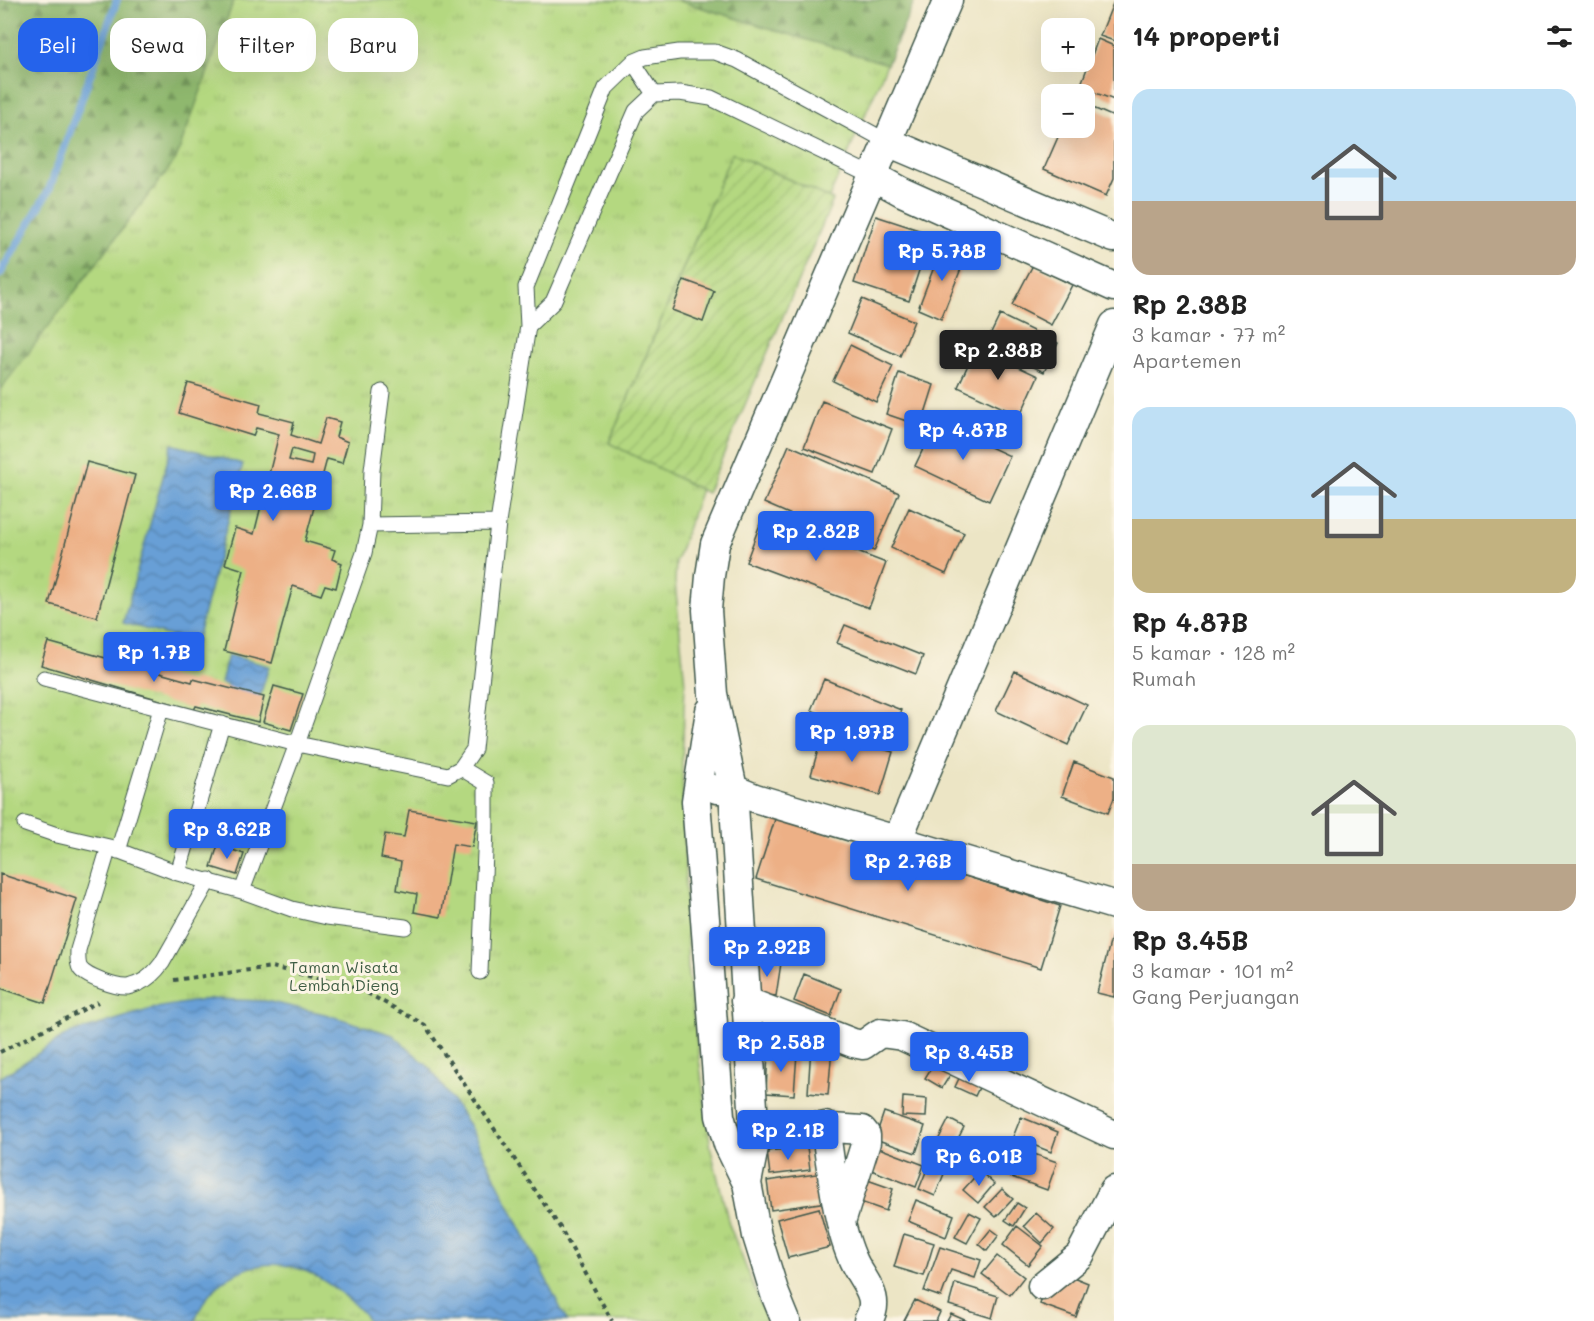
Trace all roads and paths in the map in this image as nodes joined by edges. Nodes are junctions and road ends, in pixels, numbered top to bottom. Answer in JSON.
{"nodes":[{"id":1,"x":948,"y":0,"type":"edge"},
{"id":2,"x":633,"y":62,"type":"junction"},
{"id":3,"x":654,"y":94,"type":"junction"},
{"id":4,"x":888,"y":142,"type":"junction"},
{"id":5,"x":873,"y":176,"type":"junction"},
{"id":6,"x":1114,"y":238,"type":"edge"},
{"id":7,"x":1114,"y":287,"type":"edge"},
{"id":8,"x":1114,"y":325,"type":"edge"},
{"id":9,"x":528,"y":326,"type":"junction"},
{"id":10,"x":382,"y":392,"type":"dead end"},
{"id":11,"x":498,"y":523,"type":"junction"},
{"id":12,"x":370,"y":525,"type":"junction"},
{"id":13,"x":44,"y":678,"type":"dead end"},
{"id":14,"x":713,"y":694,"type":"junction"},
{"id":15,"x":161,"y":709,"type":"junction"},
{"id":16,"x":222,"y":724,"type":"junction"},
{"id":17,"x":297,"y":744,"type":"junction"},
{"id":18,"x":461,"y":768,"type":"junction"},
{"id":19,"x":697,"y":788,"type":"junction"},
{"id":20,"x":733,"y":789,"type":"junction"},
{"id":21,"x":25,"y":824,"type":"dead end"},
{"id":22,"x":897,"y":842,"type":"junction"},
{"id":23,"x":113,"y":849,"type":"junction"},
{"id":24,"x":178,"y":873,"type":"junction"},
{"id":25,"x":209,"y":880,"type":"junction"},
{"id":26,"x":242,"y":891,"type":"junction"},
{"id":27,"x":1113,"y":901,"type":"edge"},
{"id":28,"x":405,"y":927,"type":"dead end"},
{"id":29,"x":480,"y":972,"type":"dead end"},
{"id":30,"x":172,"y":981,"type":"dead end"},
{"id":31,"x":127,"y":987,"type":"junction"},
{"id":32,"x":745,"y":1001,"type":"junction"},
{"id":33,"x":0,"y":1052,"type":"edge"},
{"id":34,"x":826,"y":1133,"type":"junction"},
{"id":35,"x":1114,"y":1135,"type":"edge"},
{"id":36,"x":746,"y":1136,"type":"junction"},
{"id":37,"x":1114,"y":1190,"type":"edge"},
{"id":38,"x":841,"y":1222,"type":"junction"},
{"id":39,"x":1042,"y":1286,"type":"dead end"},
{"id":40,"x":612,"y":1321,"type":"edge"},
{"id":41,"x":786,"y":1321,"type":"edge"},
{"id":42,"x":868,"y":1321,"type":"edge"}],
"edges":[{"from":1,"to":4,"type":"street"},
{"from":2,"to":3,"type":"lane"},
{"from":2,"to":4,"type":"lane"},
{"from":2,"to":9,"type":"lane"},
{"from":3,"to":5,"type":"lane"},
{"from":3,"to":9,"type":"lane"},
{"from":4,"to":5,"type":"street"},
{"from":4,"to":6,"type":"street"},
{"from":5,"to":7,"type":"street"},
{"from":5,"to":14,"type":"street"},
{"from":8,"to":22,"type":"street"},
{"from":9,"to":11,"type":"lane"},
{"from":10,"to":12,"type":"lane"},
{"from":11,"to":12,"type":"lane"},
{"from":11,"to":18,"type":"lane"},
{"from":12,"to":17,"type":"lane"},
{"from":13,"to":15,"type":"lane"},
{"from":14,"to":19,"type":"street"},
{"from":14,"to":20,"type":"street"},
{"from":15,"to":16,"type":"lane"},
{"from":15,"to":23,"type":"lane"},
{"from":16,"to":17,"type":"lane"},
{"from":16,"to":24,"type":"lane"},
{"from":17,"to":18,"type":"lane"},
{"from":17,"to":26,"type":"lane"},
{"from":18,"to":29,"type":"lane"},
{"from":19,"to":20,"type":"street"},
{"from":19,"to":36,"type":"street"},
{"from":20,"to":22,"type":"street"},
{"from":20,"to":32,"type":"street"},
{"from":21,"to":23,"type":"lane"},
{"from":22,"to":27,"type":"street"},
{"from":23,"to":24,"type":"lane"},
{"from":23,"to":31,"type":"lane"},
{"from":24,"to":25,"type":"lane"},
{"from":25,"to":26,"type":"lane"},
{"from":25,"to":31,"type":"lane"},
{"from":26,"to":28,"type":"lane"},
{"from":30,"to":40,"type":"path"},
{"from":31,"to":33,"type":"path"},
{"from":32,"to":35,"type":"street"},
{"from":32,"to":36,"type":"street"},
{"from":34,"to":36,"type":"street"},
{"from":34,"to":38,"type":"street"},
{"from":34,"to":38,"type":"street"},
{"from":36,"to":41,"type":"street"},
{"from":37,"to":39,"type":"street"},
{"from":38,"to":42,"type":"street"}]}
